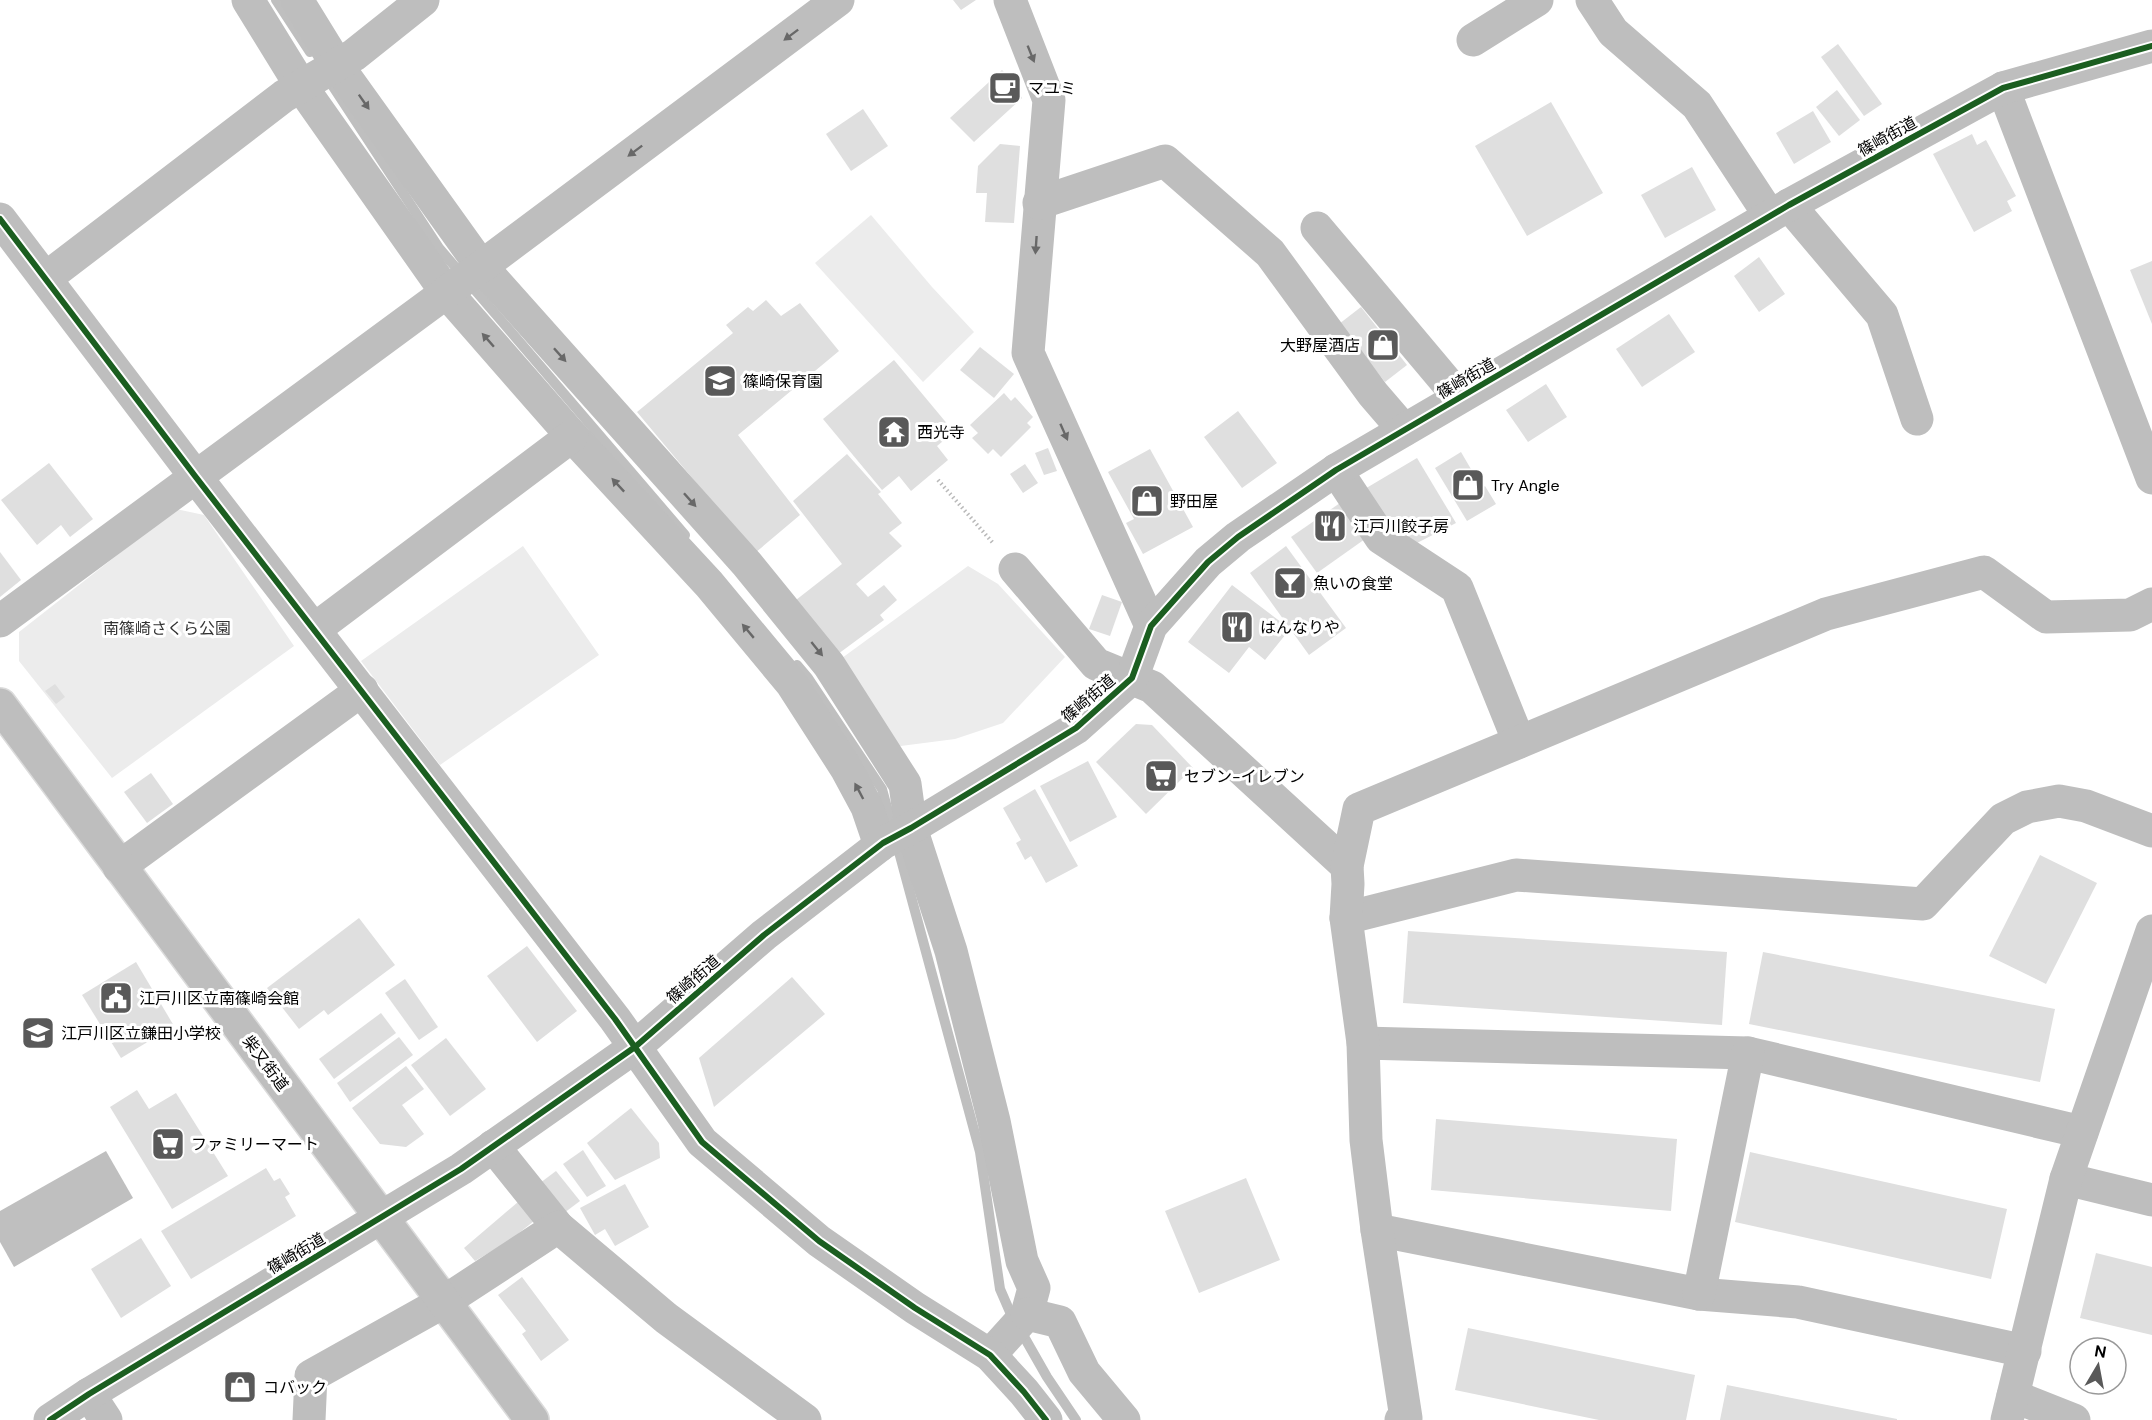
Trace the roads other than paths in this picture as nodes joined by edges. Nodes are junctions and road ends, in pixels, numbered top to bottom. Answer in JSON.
{"nodes":[{"id":1,"x":248,"y":0,"type":"edge"},
{"id":2,"x":297,"y":0,"type":"edge"},
{"id":3,"x":423,"y":0,"type":"edge"},
{"id":4,"x":838,"y":0,"type":"edge"},
{"id":5,"x":1010,"y":0,"type":"edge"},
{"id":6,"x":1537,"y":0,"type":"edge"},
{"id":7,"x":1592,"y":0,"type":"edge"},
{"id":8,"x":1473,"y":40,"type":"dead end"},
{"id":9,"x":2152,"y":46,"type":"edge"},
{"id":10,"x":320,"y":75,"type":"junction"},
{"id":11,"x":2003,"y":88,"type":"junction"},
{"id":12,"x":1039,"y":203,"type":"junction"},
{"id":13,"x":1779,"y":210,"type":"junction"},
{"id":14,"x":0,"y":219,"type":"edge"},
{"id":15,"x":1317,"y":228,"type":"dead end"},
{"id":16,"x":45,"y":278,"type":"junction"},
{"id":17,"x":463,"y":279,"type":"junction"},
{"id":18,"x":1459,"y":397,"type":"junction"},
{"id":19,"x":1917,"y":419,"type":"dead end"},
{"id":20,"x":1404,"y":430,"type":"junction"},
{"id":21,"x":572,"y":436,"type":"junction"},
{"id":22,"x":1336,"y":470,"type":"junction"},
{"id":23,"x":195,"y":476,"type":"junction"},
{"id":24,"x":2152,"y":478,"type":"edge"},
{"id":25,"x":1015,"y":569,"type":"road end"},
{"id":26,"x":2152,"y":604,"type":"edge"},
{"id":27,"x":0,"y":621,"type":"edge"},
{"id":28,"x":1151,"y":626,"type":"junction"},
{"id":29,"x":315,"y":629,"type":"junction"},
{"id":30,"x":1132,"y":678,"type":"junction"},
{"id":31,"x":362,"y":690,"type":"junction"},
{"id":32,"x":0,"y":705,"type":"edge"},
{"id":33,"x":1519,"y":742,"type":"junction"},
{"id":34,"x":2152,"y":831,"type":"edge"},
{"id":35,"x":894,"y":837,"type":"junction"},
{"id":36,"x":1347,"y":866,"type":"junction"},
{"id":37,"x":119,"y":867,"type":"junction"},
{"id":38,"x":1346,"y":918,"type":"junction"},
{"id":39,"x":2152,"y":931,"type":"edge"},
{"id":40,"x":1363,"y":1043,"type":"junction"},
{"id":41,"x":635,"y":1047,"type":"junction"},
{"id":42,"x":1748,"y":1053,"type":"junction"},
{"id":43,"x":2082,"y":1132,"type":"junction"},
{"id":44,"x":493,"y":1146,"type":"junction"},
{"id":45,"x":2066,"y":1179,"type":"junction"},
{"id":46,"x":2152,"y":1200,"type":"edge"},
{"id":47,"x":382,"y":1218,"type":"junction"},
{"id":48,"x":558,"y":1227,"type":"junction"},
{"id":49,"x":1377,"y":1230,"type":"junction"},
{"id":50,"x":1698,"y":1294,"type":"junction"},
{"id":51,"x":445,"y":1301,"type":"junction"},
{"id":52,"x":1027,"y":1314,"type":"junction"},
{"id":53,"x":2025,"y":1351,"type":"junction"},
{"id":54,"x":990,"y":1355,"type":"junction"},
{"id":55,"x":98,"y":1407,"type":"edge"},
{"id":56,"x":2010,"y":1408,"type":"edge"},
{"id":57,"x":797,"y":1418,"type":"edge"},
{"id":58,"x":1406,"y":1419,"type":"edge"},
{"id":59,"x":50,"y":1420,"type":"edge"},
{"id":60,"x":309,"y":1420,"type":"edge"},
{"id":61,"x":532,"y":1420,"type":"edge"},
{"id":62,"x":1046,"y":1420,"type":"edge"},
{"id":63,"x":1124,"y":1420,"type":"edge"},
{"id":64,"x":2074,"y":1420,"type":"edge"}],
"edges":[{"from":1,"to":10,"type":"street"},
{"from":2,"to":10,"type":"street"},
{"from":3,"to":10,"type":"street"},
{"from":4,"to":17,"type":"street","one_way":true},
{"from":5,"to":12,"type":"street","one_way":true},
{"from":6,"to":8,"type":"street"},
{"from":7,"to":13,"type":"street"},
{"from":9,"to":11,"type":"street","name":"篠崎街道"},
{"from":10,"to":16,"type":"street"},
{"from":10,"to":17,"type":"street"},
{"from":10,"to":17,"type":"street","one_way":true},
{"from":11,"to":13,"type":"street","name":"篠崎街道"},
{"from":11,"to":24,"type":"street"},
{"from":12,"to":20,"type":"street"},
{"from":12,"to":28,"type":"street","one_way":true},
{"from":13,"to":18,"type":"street","name":"篠崎街道"},
{"from":13,"to":19,"type":"street"},
{"from":14,"to":16,"type":"street"},
{"from":15,"to":18,"type":"street"},
{"from":16,"to":23,"type":"street"},
{"from":21,"to":17,"type":"street","one_way":true},
{"from":17,"to":23,"type":"street"},
{"from":17,"to":35,"type":"street","one_way":true},
{"from":18,"to":20,"type":"street","name":"篠崎街道"},
{"from":20,"to":22,"type":"street","name":"篠崎街道"},
{"from":21,"to":29,"type":"street"},
{"from":35,"to":21,"type":"street","one_way":true},
{"from":22,"to":28,"type":"street","name":"篠崎街道"},
{"from":22,"to":33,"type":"street"},
{"from":23,"to":27,"type":"street"},
{"from":23,"to":29,"type":"street"},
{"from":25,"to":30,"type":"street"},
{"from":26,"to":33,"type":"street"},
{"from":28,"to":30,"type":"street","name":"篠崎街道"},
{"from":29,"to":31,"type":"street"},
{"from":30,"to":35,"type":"street","name":"篠崎街道"},
{"from":30,"to":36,"type":"street"},
{"from":31,"to":37,"type":"street"},
{"from":31,"to":41,"type":"street"},
{"from":32,"to":37,"type":"street","name":"柴又街道"},
{"from":33,"to":36,"type":"street"},
{"from":34,"to":38,"type":"street"},
{"from":35,"to":41,"type":"street","name":"篠崎街道"},
{"from":35,"to":52,"type":"street"},
{"from":36,"to":38,"type":"street"},
{"from":37,"to":47,"type":"street","name":"柴又街道"},
{"from":38,"to":40,"type":"street"},
{"from":39,"to":43,"type":"street"},
{"from":40,"to":42,"type":"street"},
{"from":40,"to":49,"type":"street"},
{"from":41,"to":44,"type":"street","name":"篠崎街道"},
{"from":41,"to":54,"type":"street"},
{"from":42,"to":43,"type":"street"},
{"from":42,"to":50,"type":"street"},
{"from":43,"to":45,"type":"street"},
{"from":44,"to":47,"type":"street","name":"篠崎街道"},
{"from":44,"to":48,"type":"street"},
{"from":45,"to":46,"type":"street"},
{"from":45,"to":53,"type":"street"},
{"from":47,"to":51,"type":"street","name":"柴又街道"},
{"from":47,"to":55,"type":"street","name":"篠崎街道"},
{"from":48,"to":51,"type":"street"},
{"from":48,"to":57,"type":"street"},
{"from":49,"to":50,"type":"street"},
{"from":49,"to":58,"type":"street"},
{"from":50,"to":53,"type":"street"},
{"from":51,"to":60,"type":"street"},
{"from":51,"to":61,"type":"street","name":"柴又街道"},
{"from":52,"to":54,"type":"street"},
{"from":52,"to":63,"type":"street"},
{"from":53,"to":56,"type":"street"},
{"from":54,"to":62,"type":"street"},
{"from":55,"to":59,"type":"street","name":"篠崎街道"},
{"from":56,"to":64,"type":"street"}]}
